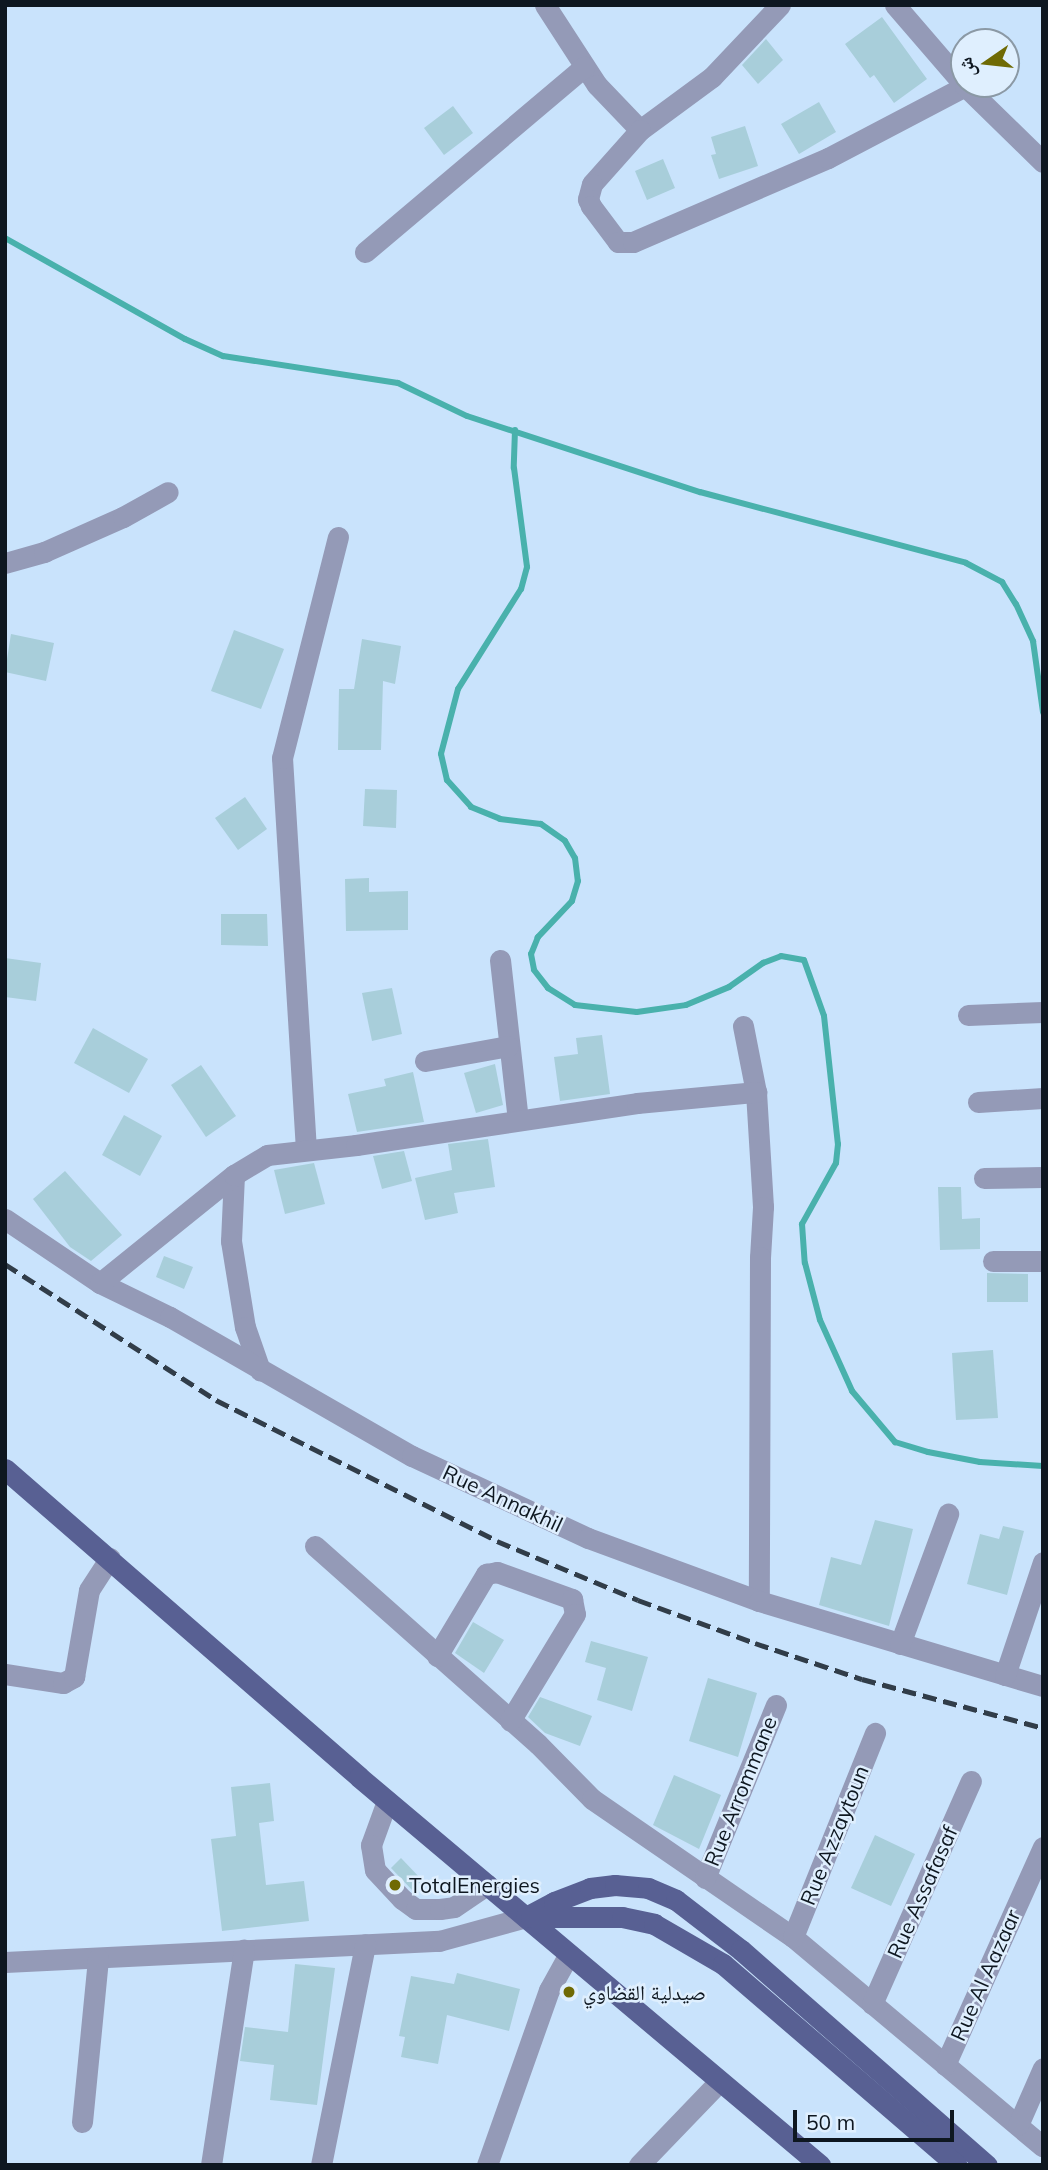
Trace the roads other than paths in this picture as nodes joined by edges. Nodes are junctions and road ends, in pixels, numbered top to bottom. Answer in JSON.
{"nodes":[{"id":1,"x":545,"y":5,"type":"edge"},
{"id":2,"x":780,"y":5,"type":"edge"},
{"id":3,"x":895,"y":5,"type":"edge"},
{"id":4,"x":584,"y":67,"type":"junction"},
{"id":5,"x":950,"y":69,"type":"edge"},
{"id":6,"x":950,"y":94,"type":"edge"},
{"id":7,"x":977,"y":98,"type":"edge"},
{"id":8,"x":640,"y":130,"type":"junction"},
{"id":9,"x":1043,"y":162,"type":"edge"},
{"id":10,"x":365,"y":252,"type":"dead end"},
{"id":11,"x":168,"y":492,"type":"dead end"},
{"id":12,"x":338,"y":537,"type":"dead end"},
{"id":13,"x":5,"y":563,"type":"edge"},
{"id":14,"x":500,"y":960,"type":"dead end"},
{"id":15,"x":1043,"y":1012,"type":"edge"},
{"id":16,"x":968,"y":1015,"type":"dead end"},
{"id":17,"x":743,"y":1026,"type":"dead end"},
{"id":18,"x":509,"y":1046,"type":"junction"},
{"id":19,"x":425,"y":1061,"type":"dead end"},
{"id":20,"x":756,"y":1092,"type":"junction"},
{"id":21,"x":1043,"y":1098,"type":"edge"},
{"id":22,"x":978,"y":1102,"type":"dead end"},
{"id":23,"x":518,"y":1121,"type":"junction"},
{"id":24,"x":306,"y":1150,"type":"junction"},
{"id":25,"x":234,"y":1175,"type":"junction"},
{"id":26,"x":1043,"y":1177,"type":"edge"},
{"id":27,"x":984,"y":1178,"type":"dead end"},
{"id":28,"x":5,"y":1219,"type":"edge"},
{"id":29,"x":993,"y":1261,"type":"dead end"},
{"id":30,"x":1043,"y":1261,"type":"edge"},
{"id":31,"x":100,"y":1283,"type":"junction"},
{"id":32,"x":260,"y":1370,"type":"junction"},
{"id":33,"x":5,"y":1469,"type":"edge"},
{"id":34,"x":948,"y":1514,"type":"dead end"},
{"id":35,"x":315,"y":1546,"type":"dead end"},
{"id":36,"x":110,"y":1558,"type":"junction"},
{"id":37,"x":1043,"y":1562,"type":"edge"},
{"id":38,"x":759,"y":1601,"type":"junction"},
{"id":39,"x":900,"y":1644,"type":"junction"},
{"id":40,"x":437,"y":1656,"type":"junction"},
{"id":41,"x":5,"y":1674,"type":"edge"},
{"id":42,"x":1005,"y":1675,"type":"junction"},
{"id":43,"x":1043,"y":1686,"type":"edge"},
{"id":44,"x":776,"y":1705,"type":"dead end"},
{"id":45,"x":510,"y":1721,"type":"junction"},
{"id":46,"x":875,"y":1733,"type":"dead end"},
{"id":47,"x":971,"y":1781,"type":"dead end"},
{"id":48,"x":387,"y":1801,"type":"junction"},
{"id":49,"x":1043,"y":1847,"type":"edge"},
{"id":50,"x":705,"y":1878,"type":"junction"},
{"id":51,"x":487,"y":1885,"type":"junction"},
{"id":52,"x":440,"y":1909,"type":"junction"},
{"id":53,"x":526,"y":1917,"type":"junction"},
{"id":54,"x":793,"y":1937,"type":"junction"},
{"id":55,"x":455,"y":1938,"type":"junction"},
{"id":56,"x":365,"y":1944,"type":"junction"},
{"id":57,"x":244,"y":1950,"type":"junction"},
{"id":58,"x":569,"y":1954,"type":"junction"},
{"id":59,"x":98,"y":1959,"type":"junction"},
{"id":60,"x":5,"y":1962,"type":"edge"},
{"id":61,"x":872,"y":2004,"type":"junction"},
{"id":62,"x":945,"y":2064,"type":"junction"},
{"id":63,"x":1043,"y":2068,"type":"edge"},
{"id":64,"x":719,"y":2082,"type":"junction"},
{"id":65,"x":82,"y":2122,"type":"dead end"},
{"id":66,"x":1018,"y":2125,"type":"junction"},
{"id":67,"x":1043,"y":2147,"type":"edge"},
{"id":68,"x":211,"y":2165,"type":"edge"},
{"id":69,"x":321,"y":2165,"type":"edge"},
{"id":70,"x":487,"y":2165,"type":"edge"},
{"id":71,"x":639,"y":2165,"type":"edge"},
{"id":72,"x":820,"y":2165,"type":"edge"},
{"id":73,"x":957,"y":2165,"type":"edge"},
{"id":74,"x":987,"y":2165,"type":"edge"}],
"edges":[{"from":1,"to":4,"type":"street"},
{"from":2,"to":8,"type":"street"},
{"from":3,"to":5,"type":"street"},
{"from":4,"to":8,"type":"street"},
{"from":4,"to":10,"type":"street"},
{"from":6,"to":8,"type":"street"},
{"from":7,"to":9,"type":"street"},
{"from":11,"to":13,"type":"street"},
{"from":12,"to":24,"type":"street"},
{"from":14,"to":18,"type":"street"},
{"from":15,"to":16,"type":"street"},
{"from":17,"to":20,"type":"street"},
{"from":18,"to":19,"type":"street"},
{"from":18,"to":23,"type":"street"},
{"from":20,"to":23,"type":"street"},
{"from":20,"to":38,"type":"street"},
{"from":21,"to":22,"type":"street"},
{"from":23,"to":24,"type":"street"},
{"from":24,"to":25,"type":"street"},
{"from":25,"to":31,"type":"street"},
{"from":25,"to":32,"type":"street"},
{"from":26,"to":27,"type":"street"},
{"from":28,"to":31,"type":"street","name":"Rue Annakhil"},
{"from":29,"to":30,"type":"street"},
{"from":31,"to":32,"type":"street","name":"Rue Annakhil"},
{"from":32,"to":38,"type":"street","name":"Rue Annakhil"},
{"from":33,"to":36,"type":"main road"},
{"from":34,"to":39,"type":"street"},
{"from":35,"to":40,"type":"street"},
{"from":36,"to":41,"type":"street"},
{"from":36,"to":48,"type":"main road"},
{"from":37,"to":42,"type":"street"},
{"from":38,"to":39,"type":"street","name":"Rue Annakhil"},
{"from":39,"to":42,"type":"street","name":"Rue Annakhil"},
{"from":40,"to":45,"type":"street"},
{"from":40,"to":45,"type":"street"},
{"from":42,"to":43,"type":"street","name":"Rue Annakhil"},
{"from":44,"to":50,"type":"street","name":"Rue Arrommane"},
{"from":45,"to":50,"type":"street"},
{"from":46,"to":54,"type":"street","name":"Rue Azzaytoun"},
{"from":47,"to":61,"type":"street","name":"Rue Assafasaf"},
{"from":48,"to":51,"type":"main road"},
{"from":48,"to":52,"type":"street"},
{"from":49,"to":62,"type":"street","name":"Rue Al Aazaar"},
{"from":50,"to":54,"type":"street"},
{"from":51,"to":52,"type":"street"},
{"from":51,"to":53,"type":"main road"},
{"from":52,"to":55,"type":"street"},
{"from":53,"to":55,"type":"street"},
{"from":53,"to":58,"type":"main road"},
{"from":53,"to":73,"type":"main road"},
{"from":53,"to":74,"type":"main road"},
{"from":54,"to":61,"type":"street"},
{"from":55,"to":56,"type":"street"},
{"from":56,"to":57,"type":"street"},
{"from":56,"to":69,"type":"street"},
{"from":57,"to":59,"type":"street"},
{"from":57,"to":68,"type":"street"},
{"from":58,"to":64,"type":"main road"},
{"from":58,"to":70,"type":"street"},
{"from":59,"to":60,"type":"street"},
{"from":59,"to":65,"type":"street"},
{"from":61,"to":62,"type":"street"},
{"from":62,"to":66,"type":"street"},
{"from":63,"to":66,"type":"street"},
{"from":64,"to":71,"type":"street"},
{"from":64,"to":72,"type":"main road"},
{"from":66,"to":67,"type":"street"}]}
